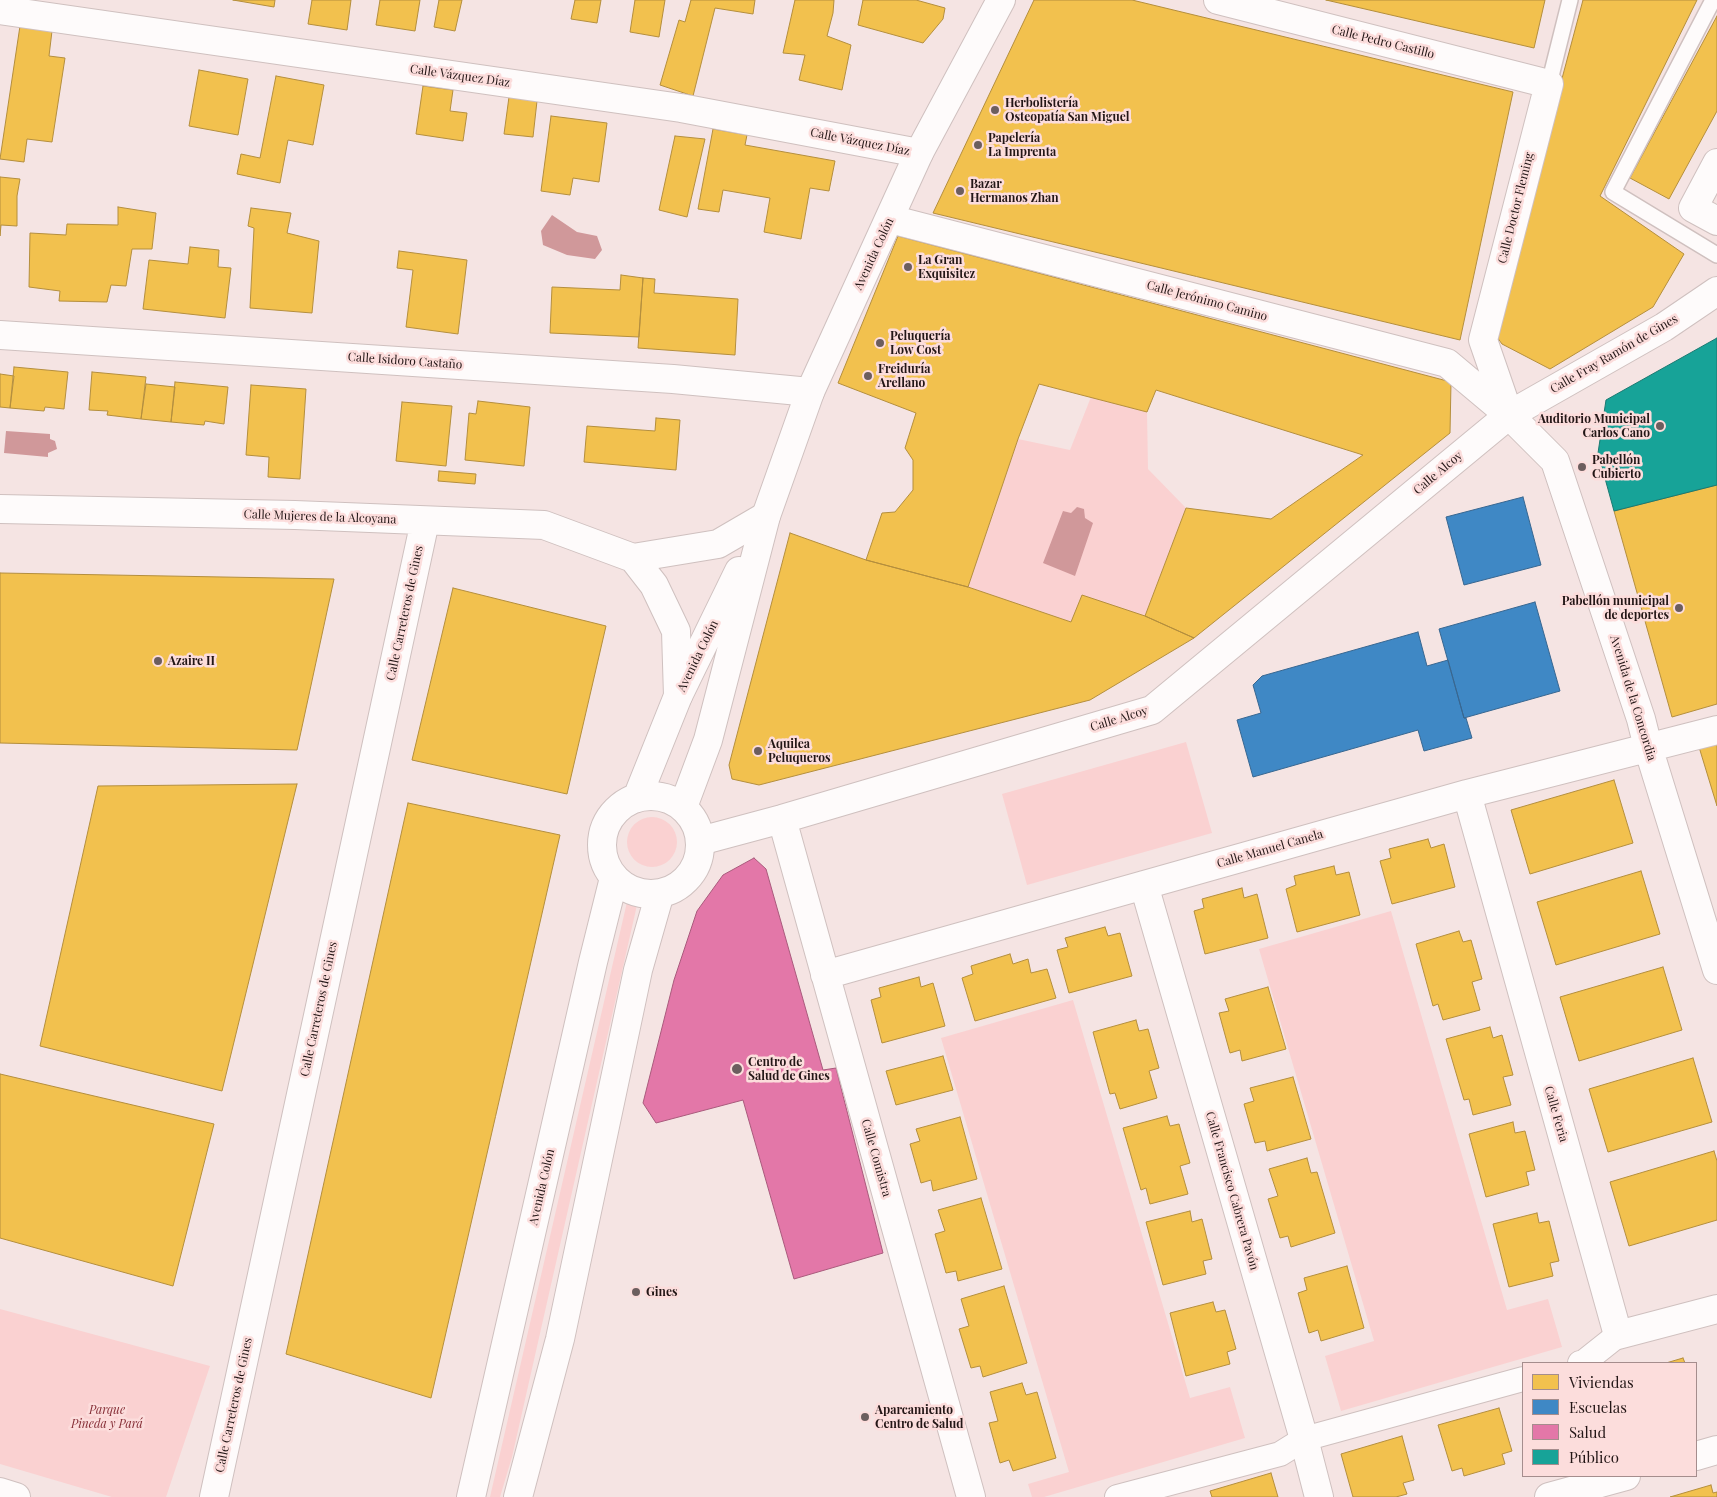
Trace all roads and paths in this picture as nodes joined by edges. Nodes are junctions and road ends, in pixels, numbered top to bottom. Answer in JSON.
{"nodes":[{"id":1,"x":1001,"y":0,"type":"edge"},
{"id":2,"x":1218,"y":0,"type":"edge"},
{"id":3,"x":1570,"y":0,"type":"edge"},
{"id":4,"x":1713,"y":0,"type":"edge"},
{"id":5,"x":0,"y":10,"type":"edge"},
{"id":6,"x":1548,"y":84,"type":"junction"},
{"id":7,"x":919,"y":153,"type":"junction"},
{"id":8,"x":1717,"y":163,"type":"edge"},
{"id":9,"x":890,"y":219,"type":"junction"},
{"id":10,"x":1717,"y":221,"type":"edge"},
{"id":11,"x":1717,"y":255,"type":"edge"},
{"id":12,"x":1717,"y":291,"type":"edge"},
{"id":13,"x":0,"y":335,"type":"edge"},
{"id":14,"x":810,"y":392,"type":"junction"},
{"id":15,"x":1509,"y":415,"type":"junction"},
{"id":16,"x":0,"y":509,"type":"edge"},
{"id":17,"x":766,"y":516,"type":"junction"},
{"id":18,"x":425,"y":521,"type":"junction"},
{"id":19,"x":633,"y":558,"type":"junction"},
{"id":20,"x":678,"y":696,"type":"junction"},
{"id":21,"x":1717,"y":730,"type":"edge"},
{"id":22,"x":1648,"y":747,"type":"junction"},
{"id":23,"x":1467,"y":794,"type":"junction"},
{"id":24,"x":637,"y":798,"type":"junction"},
{"id":25,"x":683,"y":807,"type":"junction"},
{"id":26,"x":782,"y":819,"type":"junction"},
{"id":27,"x":700,"y":841,"type":"junction"},
{"id":28,"x":614,"y":878,"type":"junction"},
{"id":29,"x":1144,"y":885,"type":"junction"},
{"id":30,"x":660,"y":893,"type":"junction"},
{"id":31,"x":1717,"y":970,"type":"edge"},
{"id":32,"x":825,"y":975,"type":"junction"},
{"id":33,"x":1717,"y":1309,"type":"edge"},
{"id":34,"x":1618,"y":1335,"type":"junction"},
{"id":35,"x":1584,"y":1362,"type":"edge"},
{"id":36,"x":1522,"y":1379,"type":"edge"},
{"id":37,"x":1304,"y":1439,"type":"junction"},
{"id":38,"x":1717,"y":1450,"type":"edge"},
{"id":39,"x":1697,"y":1456,"type":"edge"},
{"id":40,"x":1622,"y":1477,"type":"edge"},
{"id":41,"x":0,"y":1492,"type":"edge"},
{"id":42,"x":16,"y":1497,"type":"edge"},
{"id":43,"x":214,"y":1497,"type":"edge"},
{"id":44,"x":471,"y":1497,"type":"edge"},
{"id":45,"x":518,"y":1497,"type":"edge"},
{"id":46,"x":971,"y":1497,"type":"edge"},
{"id":47,"x":1117,"y":1497,"type":"edge"},
{"id":48,"x":1319,"y":1497,"type":"edge"},
{"id":49,"x":1549,"y":1497,"type":"edge"}],
"edges":[{"from":1,"to":7,"type":"street","name":"Avenida Colón"},
{"from":2,"to":6,"type":"street","name":"Calle Pedro Castillo"},
{"from":3,"to":6,"type":"lane","name":"Calle Doctor Fleming"},
{"from":4,"to":11,"type":"lane"},
{"from":5,"to":7,"type":"street","name":"Calle Vázquez Díaz"},
{"from":6,"to":15,"type":"street","name":"Calle Doctor Fleming"},
{"from":7,"to":9,"type":"street","name":"Avenida Colón"},
{"from":8,"to":10,"type":"street"},
{"from":9,"to":14,"type":"street","name":"Avenida Colón"},
{"from":9,"to":15,"type":"street","name":"Calle Jerónimo Camino"},
{"from":12,"to":15,"type":"street","name":"Calle Fray Ramón de Gines"},
{"from":13,"to":14,"type":"street","name":"Calle Isidoro Castaño"},
{"from":14,"to":17,"type":"street","name":"Avenida Colón"},
{"from":15,"to":22,"type":"street","name":"Avenida de la Concordia"},
{"from":15,"to":26,"type":"street","name":"Calle Alcoy"},
{"from":16,"to":18,"type":"street","name":"Calle Mujeres de la Alcoyana"},
{"from":17,"to":19,"type":"street","name":"Calle Mujeres de la Alcoyana"},
{"from":17,"to":20,"type":"street","name":"Avenida Colón"},
{"from":17,"to":25,"type":"street","name":"Avenida Colón"},
{"from":18,"to":19,"type":"street","name":"Calle Mujeres de la Alcoyana"},
{"from":18,"to":43,"type":"street","name":"Calle Carreteros de Gines"},
{"from":19,"to":20,"type":"street"},
{"from":20,"to":24,"type":"street","name":"Avenida Colón"},
{"from":21,"to":22,"type":"street","name":"Calle Manuel Canela"},
{"from":22,"to":23,"type":"street","name":"Calle Manuel Canela"},
{"from":22,"to":31,"type":"street","name":"Avenida de la Concordia"},
{"from":23,"to":29,"type":"street","name":"Calle Manuel Canela"},
{"from":23,"to":34,"type":"street","name":"Calle Feria"},
{"from":24,"to":25,"type":"street"},
{"from":24,"to":28,"type":"street"},
{"from":25,"to":27,"type":"street"},
{"from":26,"to":27,"type":"street","name":"Calle Alcoy"},
{"from":26,"to":32,"type":"street","name":"Calle Comistra"},
{"from":27,"to":30,"type":"street"},
{"from":28,"to":30,"type":"street"},
{"from":28,"to":44,"type":"street","name":"Avenida Colón"},
{"from":29,"to":32,"type":"street","name":"Calle Manuel Canela"},
{"from":29,"to":37,"type":"street","name":"Calle Francisco Cabrera Pavón"},
{"from":30,"to":45,"type":"street"},
{"from":32,"to":46,"type":"street","name":"Calle Comistra"},
{"from":33,"to":34,"type":"street"},
{"from":34,"to":35,"type":"street"},
{"from":36,"to":37,"type":"street"},
{"from":37,"to":47,"type":"street"},
{"from":37,"to":48,"type":"street","name":"Calle Francisco Cabrera Pavón"},
{"from":38,"to":39,"type":"street"},
{"from":40,"to":49,"type":"street"},
{"from":41,"to":42,"type":"street"}]}
